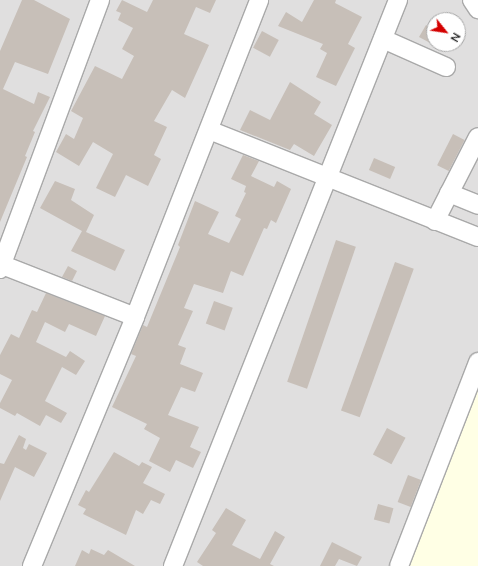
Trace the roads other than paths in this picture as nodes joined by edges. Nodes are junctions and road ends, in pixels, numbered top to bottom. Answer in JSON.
{"nodes":[{"id":1,"x":100,"y":0,"type":"edge"},
{"id":2,"x":259,"y":0,"type":"edge"},
{"id":3,"x":398,"y":0,"type":"edge"},
{"id":4,"x":472,"y":0,"type":"edge"},
{"id":5,"x":478,"y":9,"type":"edge"},
{"id":6,"x":383,"y":39,"type":"junction"},
{"id":7,"x":446,"y":67,"type":"dead end"},
{"id":8,"x":209,"y":130,"type":"junction"},
{"id":9,"x":478,"y":137,"type":"edge"},
{"id":10,"x":329,"y":176,"type":"junction"},
{"id":11,"x":449,"y":193,"type":"junction"},
{"id":12,"x":478,"y":205,"type":"edge"},
{"id":13,"x":435,"y":221,"type":"junction"},
{"id":14,"x":478,"y":237,"type":"edge"},
{"id":15,"x":1,"y":266,"type":"edge"},
{"id":16,"x":135,"y":317,"type":"junction"},
{"id":17,"x":478,"y":362,"type":"edge"},
{"id":18,"x":32,"y":566,"type":"edge"},
{"id":19,"x":173,"y":566,"type":"edge"},
{"id":20,"x":399,"y":566,"type":"edge"}],
"edges":[{"from":1,"to":15,"type":"street"},
{"from":2,"to":8,"type":"street"},
{"from":3,"to":6,"type":"street"},
{"from":4,"to":5,"type":"street"},
{"from":6,"to":7,"type":"street"},
{"from":6,"to":10,"type":"street"},
{"from":8,"to":10,"type":"street"},
{"from":8,"to":16,"type":"street"},
{"from":9,"to":11,"type":"street"},
{"from":10,"to":13,"type":"street"},
{"from":10,"to":19,"type":"street"},
{"from":11,"to":12,"type":"street"},
{"from":11,"to":13,"type":"street"},
{"from":13,"to":14,"type":"street"},
{"from":15,"to":16,"type":"street"},
{"from":16,"to":18,"type":"street"},
{"from":17,"to":20,"type":"street"}]}
